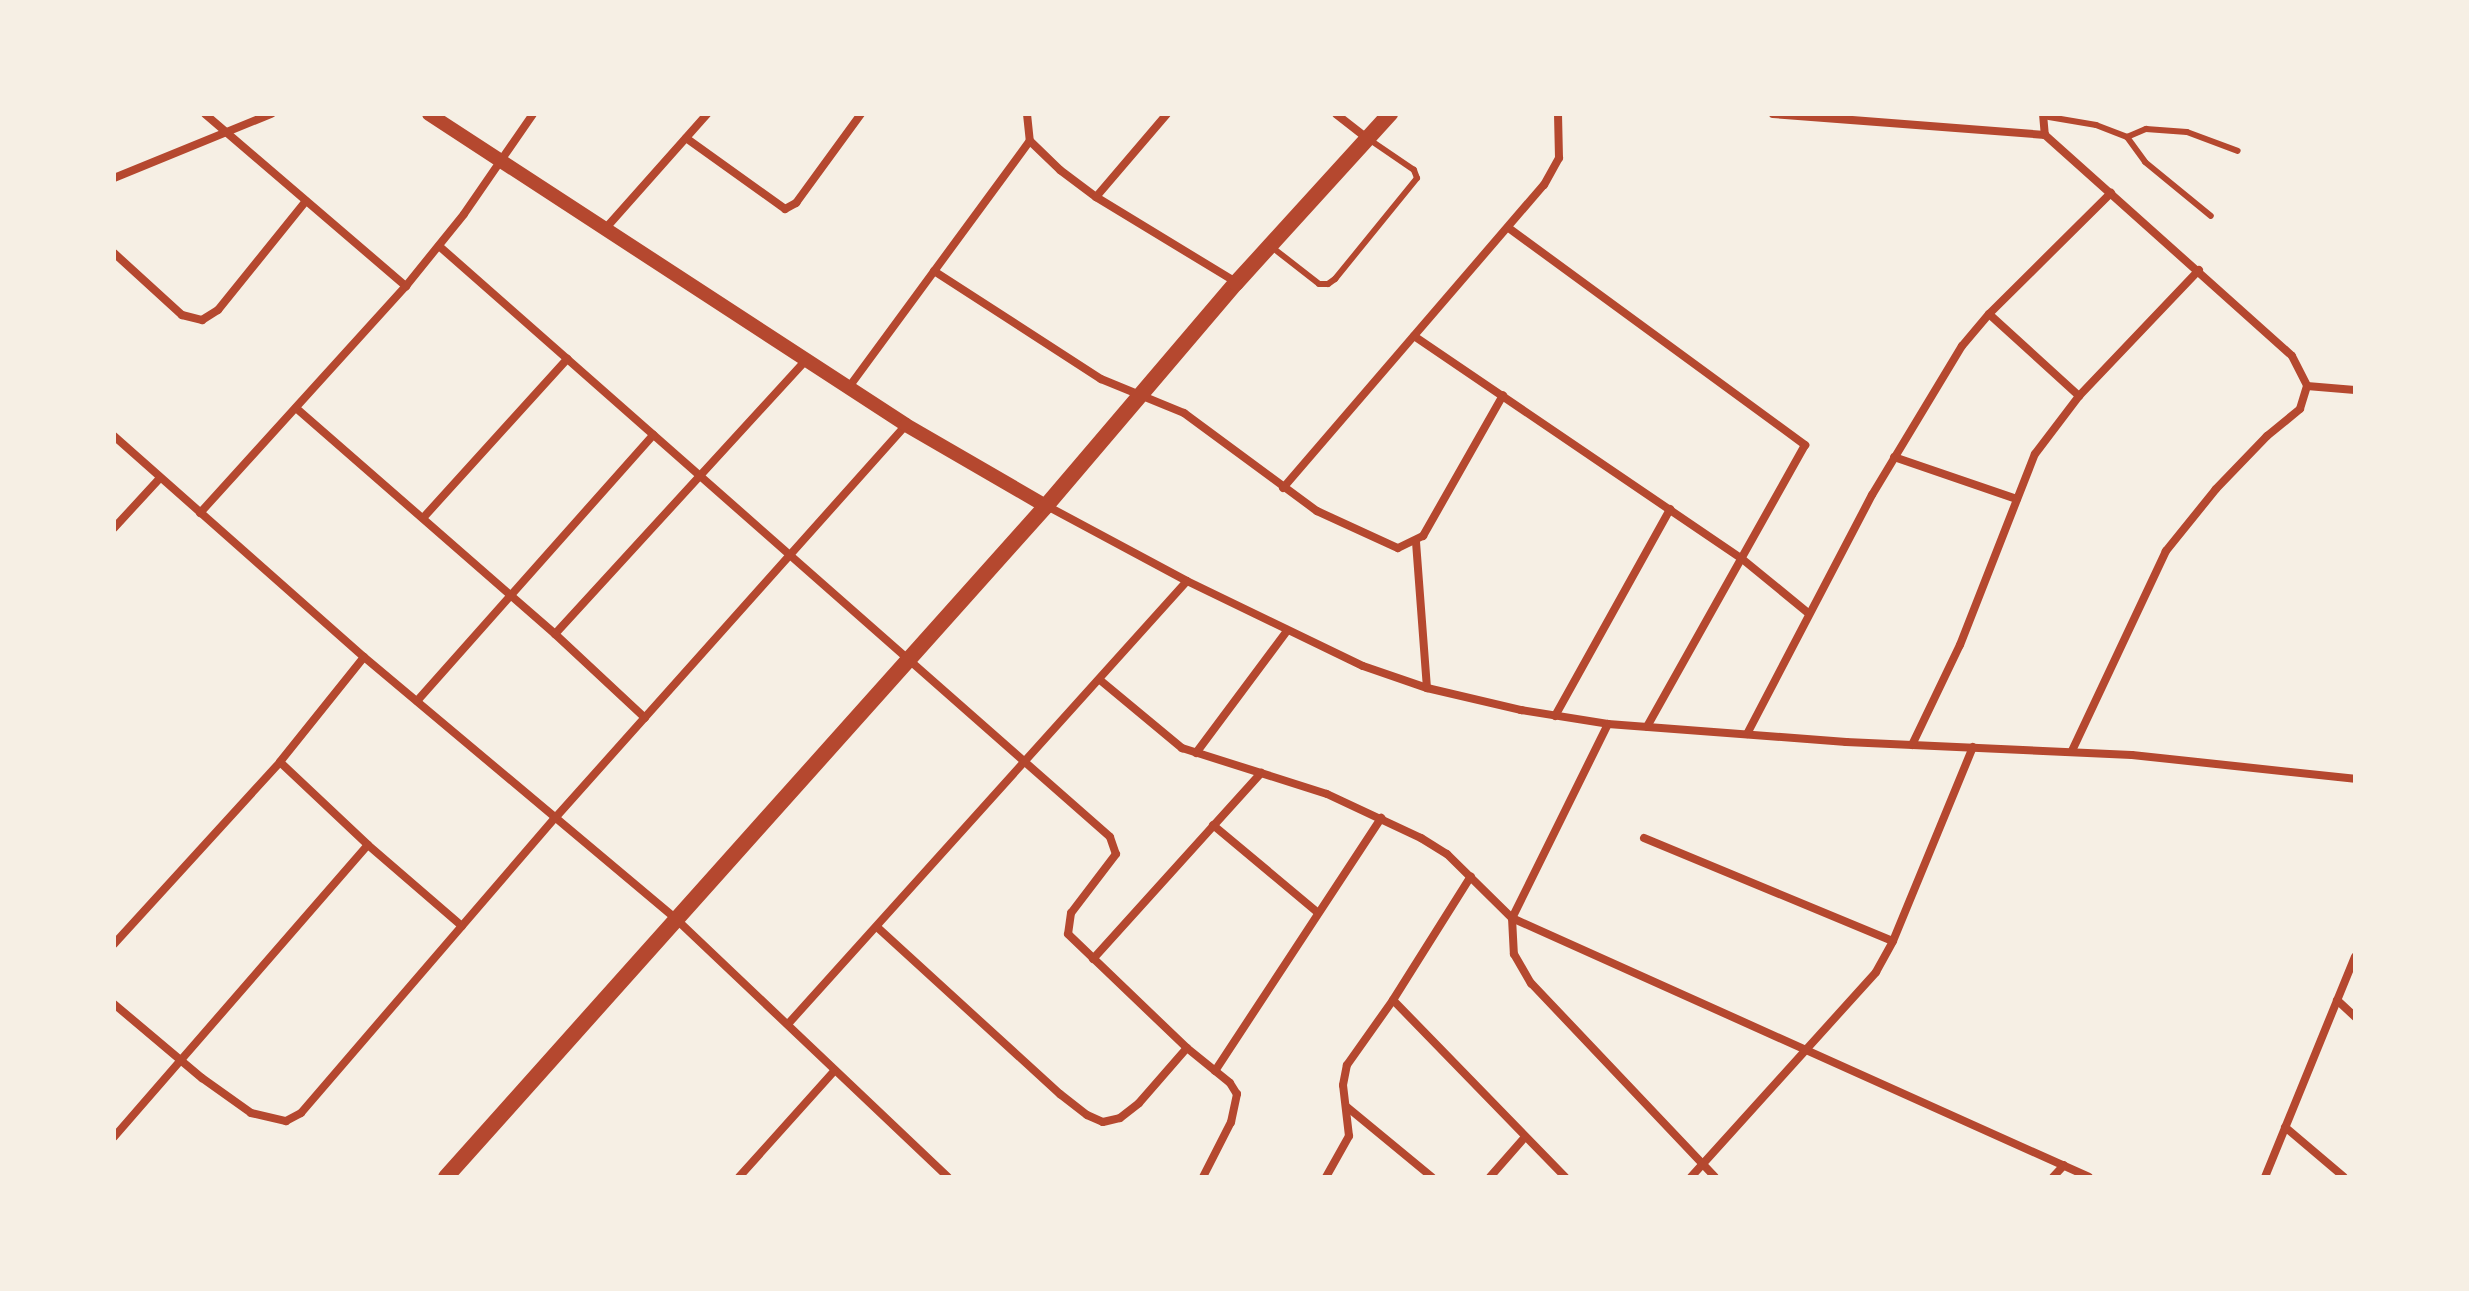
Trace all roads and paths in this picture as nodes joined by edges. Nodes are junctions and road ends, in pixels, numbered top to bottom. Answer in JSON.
{"nodes":[{"id":1,"x":205,"y":114,"type":"edge"},
{"id":2,"x":271,"y":114,"type":"edge"},
{"id":3,"x":429,"y":114,"type":"edge"},
{"id":4,"x":533,"y":114,"type":"edge"},
{"id":5,"x":707,"y":114,"type":"edge"},
{"id":6,"x":861,"y":114,"type":"edge"},
{"id":7,"x":1027,"y":114,"type":"edge"},
{"id":8,"x":1167,"y":114,"type":"edge"},
{"id":9,"x":1336,"y":114,"type":"edge"},
{"id":10,"x":1558,"y":114,"type":"edge"},
{"id":11,"x":1773,"y":114,"type":"edge"},
{"id":12,"x":1387,"y":115,"type":"edge"},
{"id":13,"x":2043,"y":115,"type":"edge"},
{"id":14,"x":226,"y":132,"type":"junction"},
{"id":15,"x":2045,"y":135,"type":"junction"},
{"id":16,"x":2127,"y":137,"type":"junction"},
{"id":17,"x":686,"y":138,"type":"junction"},
{"id":18,"x":1368,"y":138,"type":"junction"},
{"id":19,"x":1030,"y":141,"type":"junction"},
{"id":20,"x":2238,"y":151,"type":"dead end"},
{"id":21,"x":500,"y":162,"type":"junction"},
{"id":22,"x":114,"y":178,"type":"edge"},
{"id":23,"x":2111,"y":193,"type":"junction"},
{"id":24,"x":1096,"y":197,"type":"junction"},
{"id":25,"x":306,"y":201,"type":"junction"},
{"id":26,"x":2211,"y":216,"type":"dead end"},
{"id":27,"x":605,"y":229,"type":"junction"},
{"id":28,"x":1510,"y":229,"type":"junction"},
{"id":29,"x":1270,"y":245,"type":"junction"},
{"id":30,"x":439,"y":246,"type":"junction"},
{"id":31,"x":114,"y":253,"type":"edge"},
{"id":32,"x":2199,"y":270,"type":"junction"},
{"id":33,"x":934,"y":271,"type":"junction"},
{"id":34,"x":1236,"y":283,"type":"junction"},
{"id":35,"x":406,"y":286,"type":"junction"},
{"id":36,"x":1989,"y":314,"type":"junction"},
{"id":37,"x":1414,"y":336,"type":"junction"},
{"id":38,"x":567,"y":359,"type":"junction"},
{"id":39,"x":807,"y":359,"type":"junction"},
{"id":40,"x":2307,"y":386,"type":"junction"},
{"id":41,"x":849,"y":387,"type":"junction"},
{"id":42,"x":2355,"y":390,"type":"edge"},
{"id":43,"x":1503,"y":395,"type":"junction"},
{"id":44,"x":1137,"y":396,"type":"junction"},
{"id":45,"x":2079,"y":396,"type":"junction"},
{"id":46,"x":296,"y":408,"type":"junction"},
{"id":47,"x":906,"y":425,"type":"junction"},
{"id":48,"x":653,"y":435,"type":"junction"},
{"id":49,"x":114,"y":436,"type":"edge"},
{"id":50,"x":1894,"y":457,"type":"junction"},
{"id":51,"x":700,"y":477,"type":"junction"},
{"id":52,"x":160,"y":478,"type":"junction"},
{"id":53,"x":1283,"y":488,"type":"junction"},
{"id":54,"x":2017,"y":499,"type":"junction"},
{"id":55,"x":1046,"y":506,"type":"junction"},
{"id":56,"x":1670,"y":509,"type":"junction"},
{"id":57,"x":200,"y":513,"type":"junction"},
{"id":58,"x":423,"y":518,"type":"junction"},
{"id":59,"x":114,"y":528,"type":"edge"},
{"id":60,"x":1416,"y":542,"type":"junction"},
{"id":61,"x":789,"y":556,"type":"junction"},
{"id":62,"x":1741,"y":558,"type":"junction"},
{"id":63,"x":1187,"y":581,"type":"junction"},
{"id":64,"x":511,"y":596,"type":"junction"},
{"id":65,"x":1807,"y":612,"type":"junction"},
{"id":66,"x":1287,"y":631,"type":"junction"},
{"id":67,"x":555,"y":634,"type":"junction"},
{"id":68,"x":364,"y":657,"type":"junction"},
{"id":69,"x":908,"y":661,"type":"junction"},
{"id":70,"x":1100,"y":680,"type":"junction"},
{"id":71,"x":1427,"y":688,"type":"junction"},
{"id":72,"x":417,"y":701,"type":"junction"},
{"id":73,"x":1555,"y":716,"type":"junction"},
{"id":74,"x":645,"y":718,"type":"junction"},
{"id":75,"x":1608,"y":724,"type":"junction"},
{"id":76,"x":1647,"y":727,"type":"junction"},
{"id":77,"x":1747,"y":734,"type":"junction"},
{"id":78,"x":1912,"y":745,"type":"junction"},
{"id":79,"x":1973,"y":747,"type":"junction"},
{"id":80,"x":2072,"y":751,"type":"junction"},
{"id":81,"x":1196,"y":753,"type":"junction"},
{"id":82,"x":280,"y":762,"type":"junction"},
{"id":83,"x":1023,"y":762,"type":"junction"},
{"id":84,"x":1261,"y":773,"type":"junction"},
{"id":85,"x":2355,"y":779,"type":"edge"},
{"id":86,"x":556,"y":817,"type":"junction"},
{"id":87,"x":1381,"y":818,"type":"junction"},
{"id":88,"x":1213,"y":825,"type":"junction"},
{"id":89,"x":1644,"y":838,"type":"dead end"},
{"id":90,"x":368,"y":845,"type":"junction"},
{"id":91,"x":1471,"y":876,"type":"junction"},
{"id":92,"x":1317,"y":912,"type":"junction"},
{"id":93,"x":1512,"y":918,"type":"junction"},
{"id":94,"x":676,"y":919,"type":"junction"},
{"id":95,"x":462,"y":926,"type":"junction"},
{"id":96,"x":877,"y":927,"type":"junction"},
{"id":97,"x":1893,"y":941,"type":"junction"},
{"id":98,"x":114,"y":944,"type":"edge"},
{"id":99,"x":2355,"y":957,"type":"edge"},
{"id":100,"x":1093,"y":959,"type":"junction"},
{"id":101,"x":1393,"y":1000,"type":"junction"},
{"id":102,"x":2337,"y":1000,"type":"junction"},
{"id":103,"x":114,"y":1004,"type":"edge"},
{"id":104,"x":2355,"y":1017,"type":"edge"},
{"id":105,"x":788,"y":1024,"type":"junction"},
{"id":106,"x":1187,"y":1048,"type":"junction"},
{"id":107,"x":1804,"y":1050,"type":"junction"},
{"id":108,"x":182,"y":1060,"type":"junction"},
{"id":109,"x":834,"y":1071,"type":"junction"},
{"id":110,"x":1215,"y":1071,"type":"junction"},
{"id":111,"x":1347,"y":1107,"type":"junction"},
{"id":112,"x":2285,"y":1127,"type":"junction"},
{"id":113,"x":114,"y":1137,"type":"edge"},
{"id":114,"x":1525,"y":1137,"type":"junction"},
{"id":115,"x":1702,"y":1165,"type":"junction"},
{"id":116,"x":2064,"y":1165,"type":"junction"},
{"id":117,"x":446,"y":1177,"type":"edge"},
{"id":118,"x":739,"y":1177,"type":"edge"},
{"id":119,"x":948,"y":1177,"type":"edge"},
{"id":120,"x":1203,"y":1177,"type":"edge"},
{"id":121,"x":1326,"y":1177,"type":"edge"},
{"id":122,"x":1432,"y":1177,"type":"edge"},
{"id":123,"x":1490,"y":1177,"type":"edge"},
{"id":124,"x":1565,"y":1177,"type":"edge"},
{"id":125,"x":1691,"y":1177,"type":"edge"},
{"id":126,"x":1715,"y":1177,"type":"edge"},
{"id":127,"x":2053,"y":1177,"type":"edge"},
{"id":128,"x":2089,"y":1177,"type":"edge"},
{"id":129,"x":2265,"y":1177,"type":"edge"},
{"id":130,"x":2344,"y":1177,"type":"edge"}],
"edges":[{"from":1,"to":14,"type":"street"},
{"from":2,"to":14,"type":"street"},
{"from":3,"to":21,"type":"street"},
{"from":4,"to":21,"type":"street"},
{"from":5,"to":17,"type":"street"},
{"from":6,"to":17,"type":"street"},
{"from":7,"to":19,"type":"street"},
{"from":8,"to":24,"type":"street"},
{"from":9,"to":18,"type":"street"},
{"from":10,"to":28,"type":"street"},
{"from":11,"to":15,"type":"street"},
{"from":12,"to":18,"type":"main road"},
{"from":13,"to":15,"type":"street"},
{"from":13,"to":16,"type":"lane"},
{"from":14,"to":22,"type":"street"},
{"from":14,"to":25,"type":"street"},
{"from":15,"to":23,"type":"street"},
{"from":16,"to":20,"type":"lane"},
{"from":16,"to":26,"type":"lane"},
{"from":17,"to":27,"type":"street"},
{"from":18,"to":29,"type":"main road"},
{"from":18,"to":29,"type":"lane"},
{"from":19,"to":24,"type":"street"},
{"from":19,"to":33,"type":"street"},
{"from":21,"to":27,"type":"street"},
{"from":21,"to":30,"type":"street"},
{"from":23,"to":32,"type":"street"},
{"from":23,"to":36,"type":"street"},
{"from":24,"to":34,"type":"street"},
{"from":25,"to":31,"type":"street"},
{"from":25,"to":35,"type":"street"},
{"from":27,"to":39,"type":"street"},
{"from":28,"to":37,"type":"street"},
{"from":28,"to":62,"type":"street"},
{"from":29,"to":34,"type":"main road"},
{"from":30,"to":35,"type":"street"},
{"from":30,"to":38,"type":"street"},
{"from":32,"to":40,"type":"street"},
{"from":32,"to":45,"type":"street"},
{"from":33,"to":41,"type":"street"},
{"from":33,"to":44,"type":"street"},
{"from":34,"to":44,"type":"main road"},
{"from":35,"to":46,"type":"street"},
{"from":36,"to":45,"type":"street"},
{"from":36,"to":50,"type":"street"},
{"from":37,"to":43,"type":"street"},
{"from":37,"to":53,"type":"street"},
{"from":38,"to":48,"type":"street"},
{"from":38,"to":58,"type":"street"},
{"from":39,"to":41,"type":"street"},
{"from":39,"to":51,"type":"street"},
{"from":40,"to":42,"type":"street"},
{"from":40,"to":80,"type":"street"},
{"from":41,"to":47,"type":"street"},
{"from":43,"to":56,"type":"street"},
{"from":43,"to":60,"type":"street"},
{"from":44,"to":53,"type":"street"},
{"from":44,"to":55,"type":"main road"},
{"from":45,"to":54,"type":"street"},
{"from":46,"to":57,"type":"street"},
{"from":46,"to":58,"type":"street"},
{"from":47,"to":55,"type":"street"},
{"from":47,"to":61,"type":"street"},
{"from":48,"to":51,"type":"street"},
{"from":48,"to":64,"type":"street"},
{"from":49,"to":52,"type":"street"},
{"from":50,"to":54,"type":"street"},
{"from":50,"to":65,"type":"street"},
{"from":51,"to":61,"type":"street"},
{"from":51,"to":67,"type":"street"},
{"from":52,"to":57,"type":"street"},
{"from":52,"to":59,"type":"street"},
{"from":53,"to":60,"type":"street"},
{"from":54,"to":78,"type":"street"},
{"from":55,"to":63,"type":"street"},
{"from":55,"to":69,"type":"main road"},
{"from":56,"to":62,"type":"street"},
{"from":56,"to":73,"type":"street"},
{"from":57,"to":68,"type":"street"},
{"from":58,"to":64,"type":"street"},
{"from":60,"to":71,"type":"street"},
{"from":61,"to":69,"type":"street"},
{"from":61,"to":74,"type":"street"},
{"from":62,"to":65,"type":"street"},
{"from":62,"to":76,"type":"street"},
{"from":63,"to":66,"type":"street"},
{"from":63,"to":70,"type":"street"},
{"from":64,"to":67,"type":"street"},
{"from":64,"to":72,"type":"street"},
{"from":65,"to":77,"type":"street"},
{"from":66,"to":71,"type":"street"},
{"from":66,"to":81,"type":"street"},
{"from":67,"to":74,"type":"street"},
{"from":68,"to":72,"type":"street"},
{"from":68,"to":82,"type":"street"},
{"from":69,"to":83,"type":"street"},
{"from":69,"to":94,"type":"main road"},
{"from":70,"to":81,"type":"street"},
{"from":70,"to":83,"type":"street"},
{"from":71,"to":73,"type":"street"},
{"from":72,"to":86,"type":"street"},
{"from":73,"to":75,"type":"street"},
{"from":74,"to":86,"type":"street"},
{"from":75,"to":76,"type":"street"},
{"from":75,"to":93,"type":"street"},
{"from":76,"to":77,"type":"street"},
{"from":77,"to":78,"type":"street"},
{"from":78,"to":79,"type":"street"},
{"from":79,"to":80,"type":"street"},
{"from":79,"to":97,"type":"street"},
{"from":80,"to":85,"type":"street"},
{"from":81,"to":84,"type":"street"},
{"from":82,"to":90,"type":"street"},
{"from":82,"to":98,"type":"street"},
{"from":83,"to":96,"type":"street"},
{"from":83,"to":100,"type":"street"},
{"from":84,"to":87,"type":"street"},
{"from":84,"to":88,"type":"street"},
{"from":86,"to":94,"type":"street"},
{"from":86,"to":95,"type":"street"},
{"from":87,"to":91,"type":"street"},
{"from":87,"to":92,"type":"street"},
{"from":88,"to":92,"type":"street"},
{"from":88,"to":100,"type":"street"},
{"from":89,"to":97,"type":"street"},
{"from":90,"to":95,"type":"street"},
{"from":90,"to":108,"type":"street"},
{"from":91,"to":93,"type":"street"},
{"from":91,"to":101,"type":"street"},
{"from":92,"to":110,"type":"street"},
{"from":93,"to":107,"type":"street"},
{"from":93,"to":115,"type":"street"},
{"from":94,"to":105,"type":"street"},
{"from":94,"to":117,"type":"main road"},
{"from":95,"to":108,"type":"street"},
{"from":96,"to":105,"type":"street"},
{"from":96,"to":106,"type":"street"},
{"from":97,"to":107,"type":"street"},
{"from":99,"to":102,"type":"street"},
{"from":100,"to":106,"type":"street"},
{"from":101,"to":111,"type":"street"},
{"from":101,"to":114,"type":"street"},
{"from":102,"to":104,"type":"street"},
{"from":102,"to":112,"type":"street"},
{"from":103,"to":108,"type":"street"},
{"from":105,"to":109,"type":"street"},
{"from":106,"to":110,"type":"street"},
{"from":107,"to":115,"type":"street"},
{"from":107,"to":116,"type":"street"},
{"from":108,"to":113,"type":"street"},
{"from":109,"to":118,"type":"street"},
{"from":109,"to":119,"type":"street"},
{"from":110,"to":120,"type":"street"},
{"from":111,"to":121,"type":"street"},
{"from":111,"to":122,"type":"street"},
{"from":112,"to":129,"type":"street"},
{"from":112,"to":130,"type":"street"},
{"from":114,"to":123,"type":"street"},
{"from":114,"to":124,"type":"street"},
{"from":115,"to":125,"type":"street"},
{"from":115,"to":126,"type":"street"},
{"from":116,"to":127,"type":"street"},
{"from":116,"to":128,"type":"street"}]}
